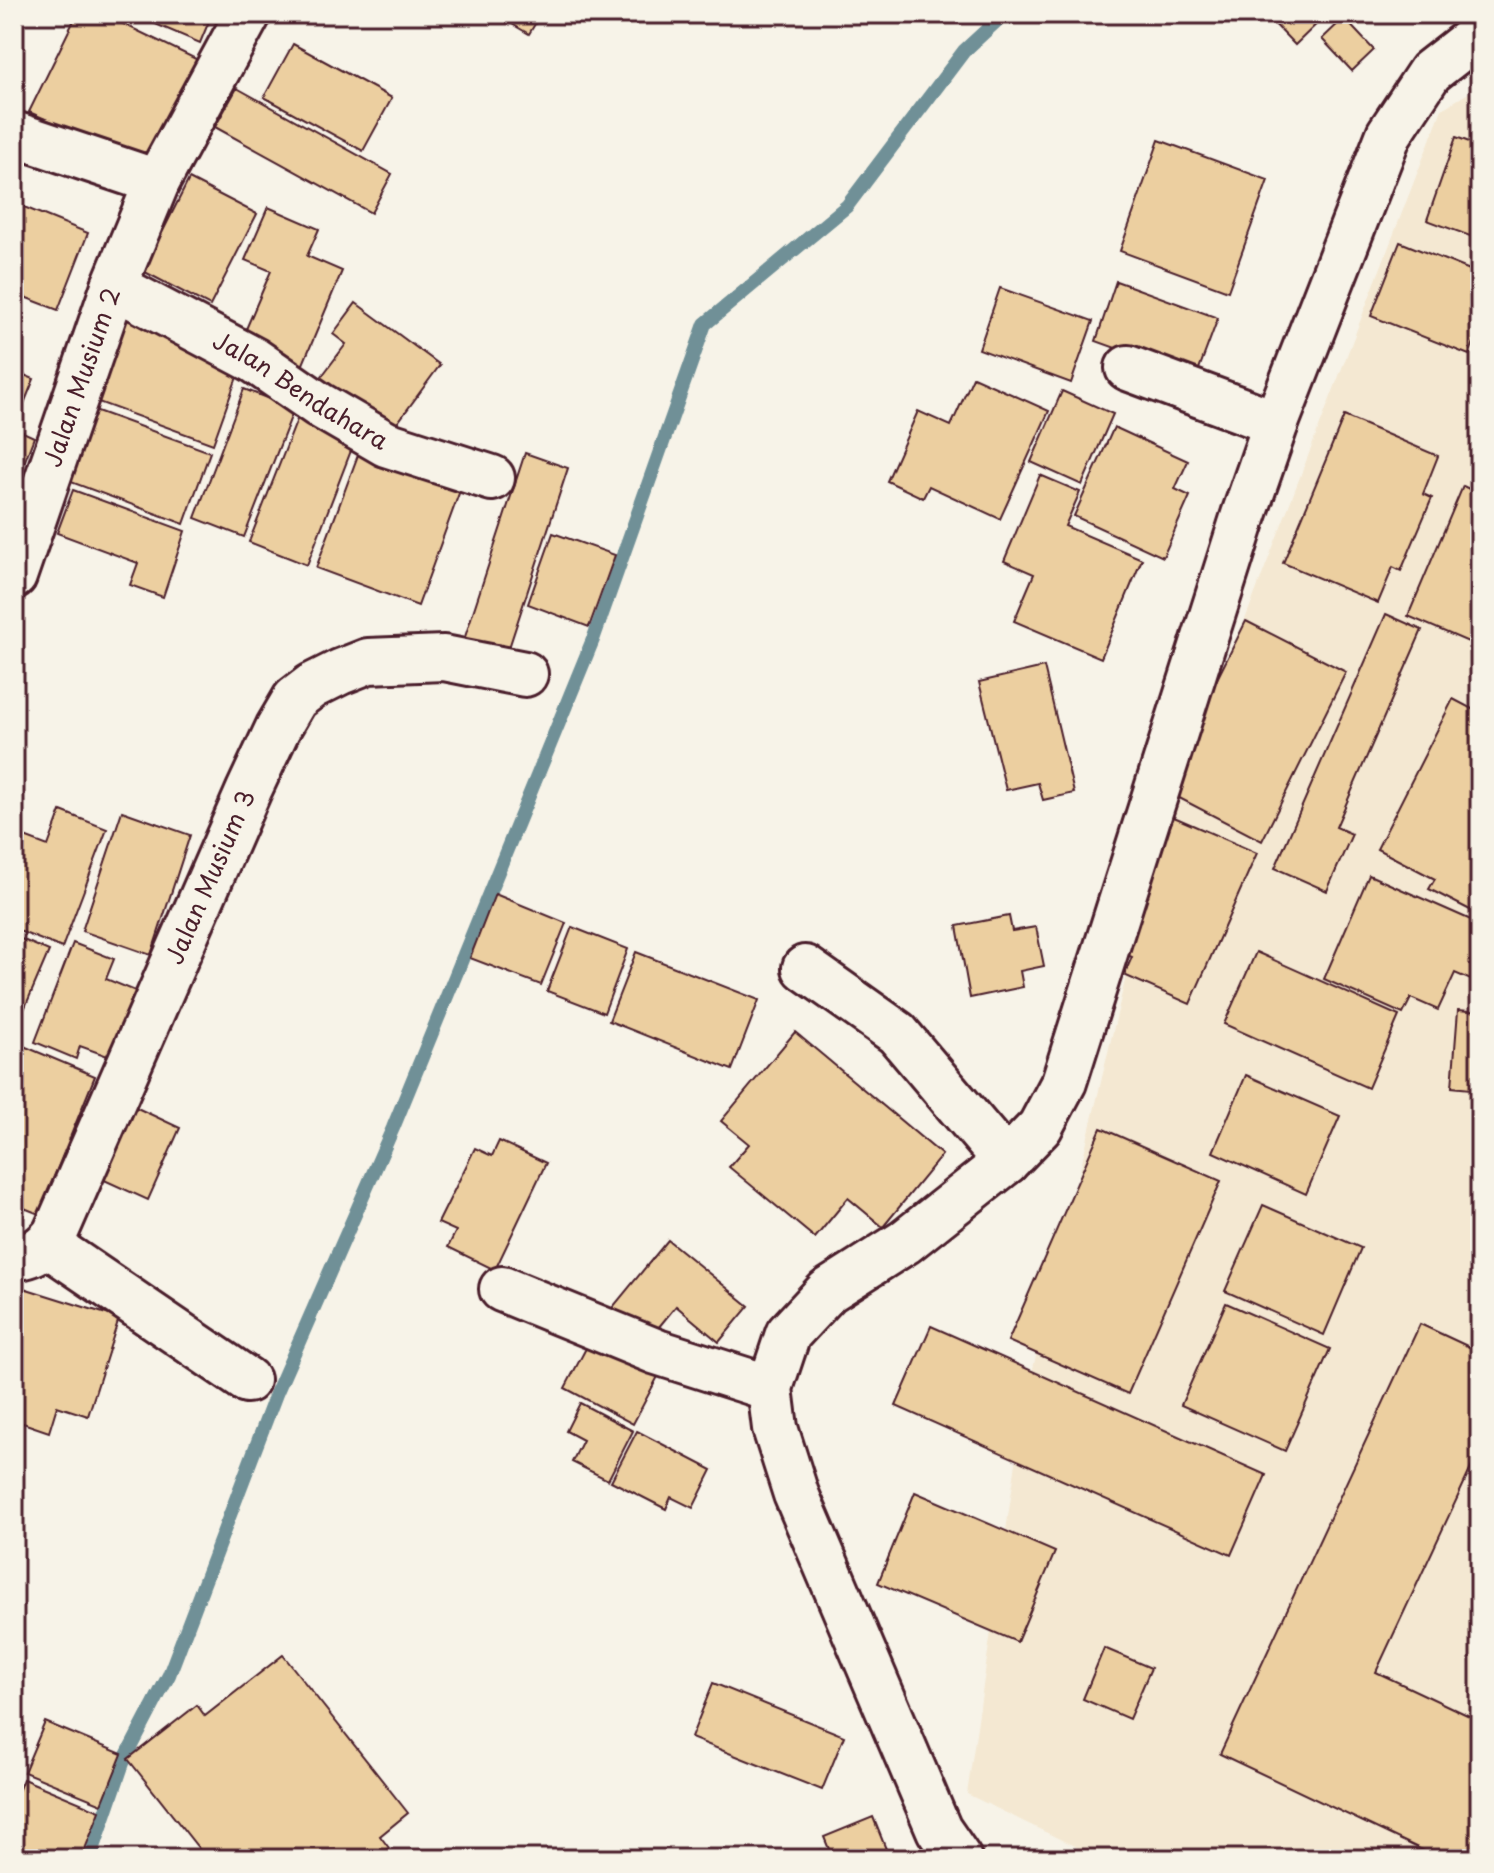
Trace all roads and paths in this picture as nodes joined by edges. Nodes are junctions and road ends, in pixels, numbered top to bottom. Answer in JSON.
{"nodes":[{"id":1,"x":248,"y":14,"type":"edge"},
{"id":2,"x":1480,"y":33,"type":"edge"},
{"id":3,"x":14,"y":134,"type":"edge"},
{"id":4,"x":157,"y":182,"type":"junction"},
{"id":5,"x":114,"y":286,"type":"junction"},
{"id":6,"x":1128,"y":368,"type":"dead end"},
{"id":7,"x":1276,"y":423,"type":"junction"},
{"id":8,"x":492,"y":478,"type":"dead end"},
{"id":9,"x":14,"y":576,"type":"edge"},
{"id":10,"x":525,"y":674,"type":"dead end"},
{"id":11,"x":805,"y":968,"type":"dead end"},
{"id":12,"x":1006,"y":1162,"type":"junction"},
{"id":13,"x":30,"y":1251,"type":"edge"},
{"id":14,"x":502,"y":1289,"type":"dead end"},
{"id":15,"x":247,"y":1380,"type":"dead end"},
{"id":16,"x":770,"y":1388,"type":"junction"},
{"id":17,"x":959,"y":1859,"type":"edge"}],
"edges":[{"from":1,"to":4,"type":"street","name":"Jalan Musium 2"},
{"from":2,"to":7,"type":"street"},
{"from":3,"to":4,"type":"street"},
{"from":4,"to":5,"type":"street","name":"Jalan Musium 2"},
{"from":5,"to":8,"type":"street","name":"Jalan Bendahara"},
{"from":5,"to":9,"type":"street","name":"Jalan Musium 2"},
{"from":6,"to":7,"type":"street"},
{"from":7,"to":12,"type":"street"},
{"from":10,"to":13,"type":"street","name":"Jalan Musium 3"},
{"from":11,"to":12,"type":"street"},
{"from":12,"to":16,"type":"street"},
{"from":13,"to":15,"type":"street"},
{"from":14,"to":16,"type":"street"},
{"from":16,"to":17,"type":"street"}]}
